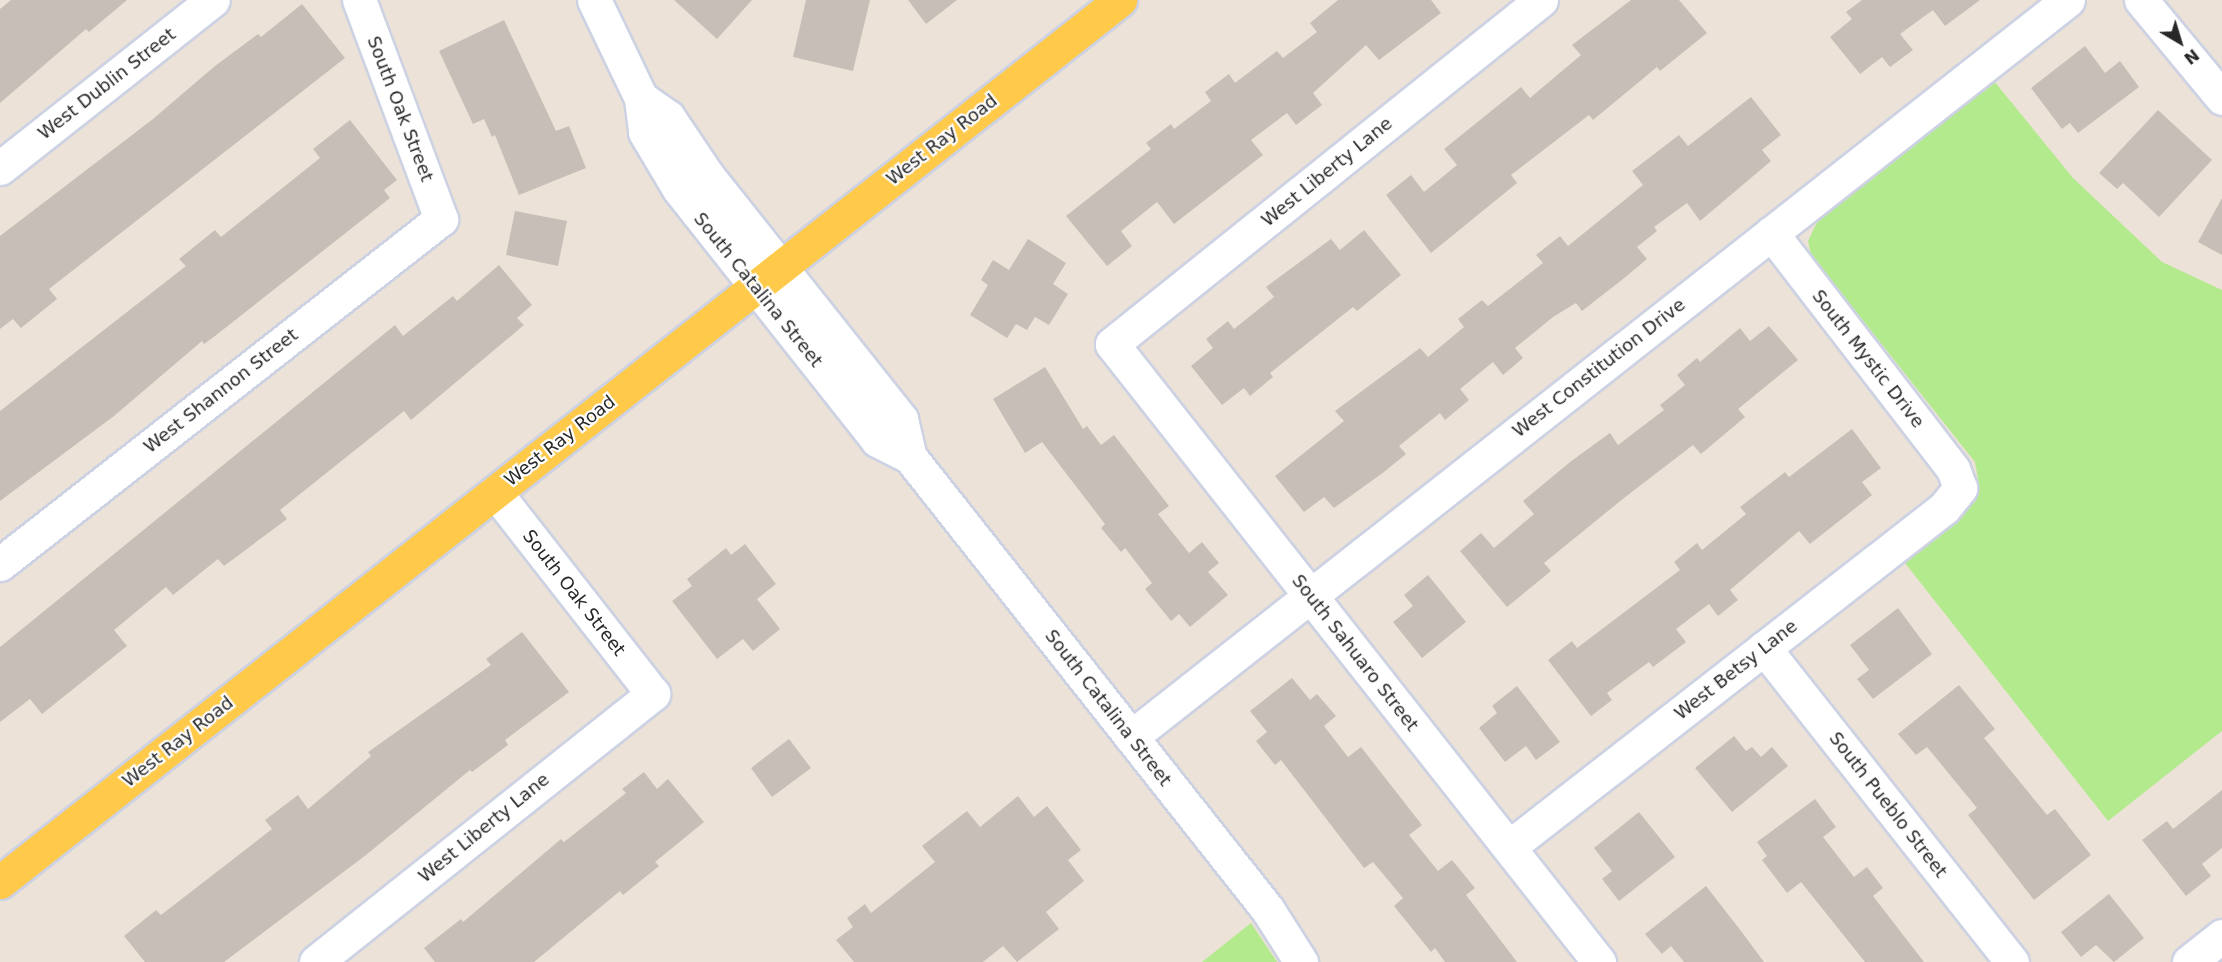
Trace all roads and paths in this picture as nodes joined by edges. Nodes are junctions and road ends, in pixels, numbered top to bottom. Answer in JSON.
{"nodes":[{"id":1,"x":213,"y":0,"type":"edge"},
{"id":2,"x":359,"y":0,"type":"edge"},
{"id":3,"x":594,"y":0,"type":"edge"},
{"id":4,"x":1120,"y":0,"type":"edge"},
{"id":5,"x":1541,"y":0,"type":"edge"},
{"id":6,"x":2068,"y":0,"type":"edge"},
{"id":7,"x":2140,"y":0,"type":"edge"},
{"id":8,"x":641,"y":98,"type":"junction"},
{"id":9,"x":2222,"y":98,"type":"edge"},
{"id":10,"x":0,"y":168,"type":"edge"},
{"id":11,"x":441,"y":219,"type":"joint"},
{"id":12,"x":1771,"y":233,"type":"junction"},
{"id":13,"x":782,"y":266,"type":"junction"},
{"id":14,"x":755,"y":286,"type":"junction"},
{"id":15,"x":1112,"y":344,"type":"joint"},
{"id":16,"x":910,"y":457,"type":"junction"},
{"id":17,"x":1960,"y":488,"type":"joint"},
{"id":18,"x":495,"y":492,"type":"junction"},
{"id":19,"x":0,"y":564,"type":"edge"},
{"id":20,"x":1310,"y":596,"type":"junction"},
{"id":21,"x":1764,"y":648,"type":"junction"},
{"id":22,"x":653,"y":694,"type":"joint"},
{"id":23,"x":1131,"y":737,"type":"junction"},
{"id":24,"x":1509,"y":847,"type":"junction"},
{"id":25,"x":0,"y":882,"type":"edge"},
{"id":26,"x":2222,"y":936,"type":"edge"},
{"id":27,"x":316,"y":962,"type":"edge"},
{"id":28,"x":1301,"y":962,"type":"edge"},
{"id":29,"x":1599,"y":962,"type":"edge"},
{"id":30,"x":2012,"y":962,"type":"edge"},
{"id":31,"x":2189,"y":962,"type":"edge"}],
"edges":[{"from":1,"to":10,"type":"street","name":"West Dublin Street"},
{"from":2,"to":11,"type":"street","name":"South Oak Street"},
{"from":3,"to":8,"type":"street","name":"South Catalina Street"},
{"from":4,"to":13,"type":"main road","name":"West Ray Road"},
{"from":5,"to":15,"type":"street","name":"West Liberty Lane"},
{"from":6,"to":12,"type":"street","name":"West Constitution Drive"},
{"from":7,"to":9,"type":"street"},
{"from":8,"to":13,"type":"street","name":"South Catalina Street"},
{"from":8,"to":14,"type":"street","name":"South Catalina Street"},
{"from":11,"to":19,"type":"street","name":"West Shannon Street"},
{"from":12,"to":17,"type":"street","name":"South Mystic Drive"},
{"from":12,"to":20,"type":"street","name":"West Constitution Drive"},
{"from":13,"to":14,"type":"main road","name":"West Ray Road"},
{"from":13,"to":16,"type":"street","name":"South Catalina Street"},
{"from":14,"to":16,"type":"street","name":"South Catalina Street"},
{"from":14,"to":18,"type":"main road","name":"West Ray Road"},
{"from":15,"to":20,"type":"street","name":"South Sahuaro Street"},
{"from":16,"to":23,"type":"street","name":"South Catalina Street"},
{"from":17,"to":21,"type":"street","name":"West Betsy Lane"},
{"from":18,"to":22,"type":"street","name":"South Oak Street"},
{"from":18,"to":25,"type":"main road","name":"West Ray Road"},
{"from":20,"to":23,"type":"street","name":"West Constitution Drive"},
{"from":20,"to":24,"type":"street","name":"South Sahuaro Street"},
{"from":21,"to":24,"type":"street","name":"West Betsy Lane"},
{"from":21,"to":30,"type":"street","name":"South Pueblo Street"},
{"from":22,"to":27,"type":"street","name":"West Liberty Lane"},
{"from":23,"to":28,"type":"street","name":"South Catalina Street"},
{"from":24,"to":29,"type":"street","name":"South Sahuaro Street"},
{"from":26,"to":31,"type":"street"}]}
